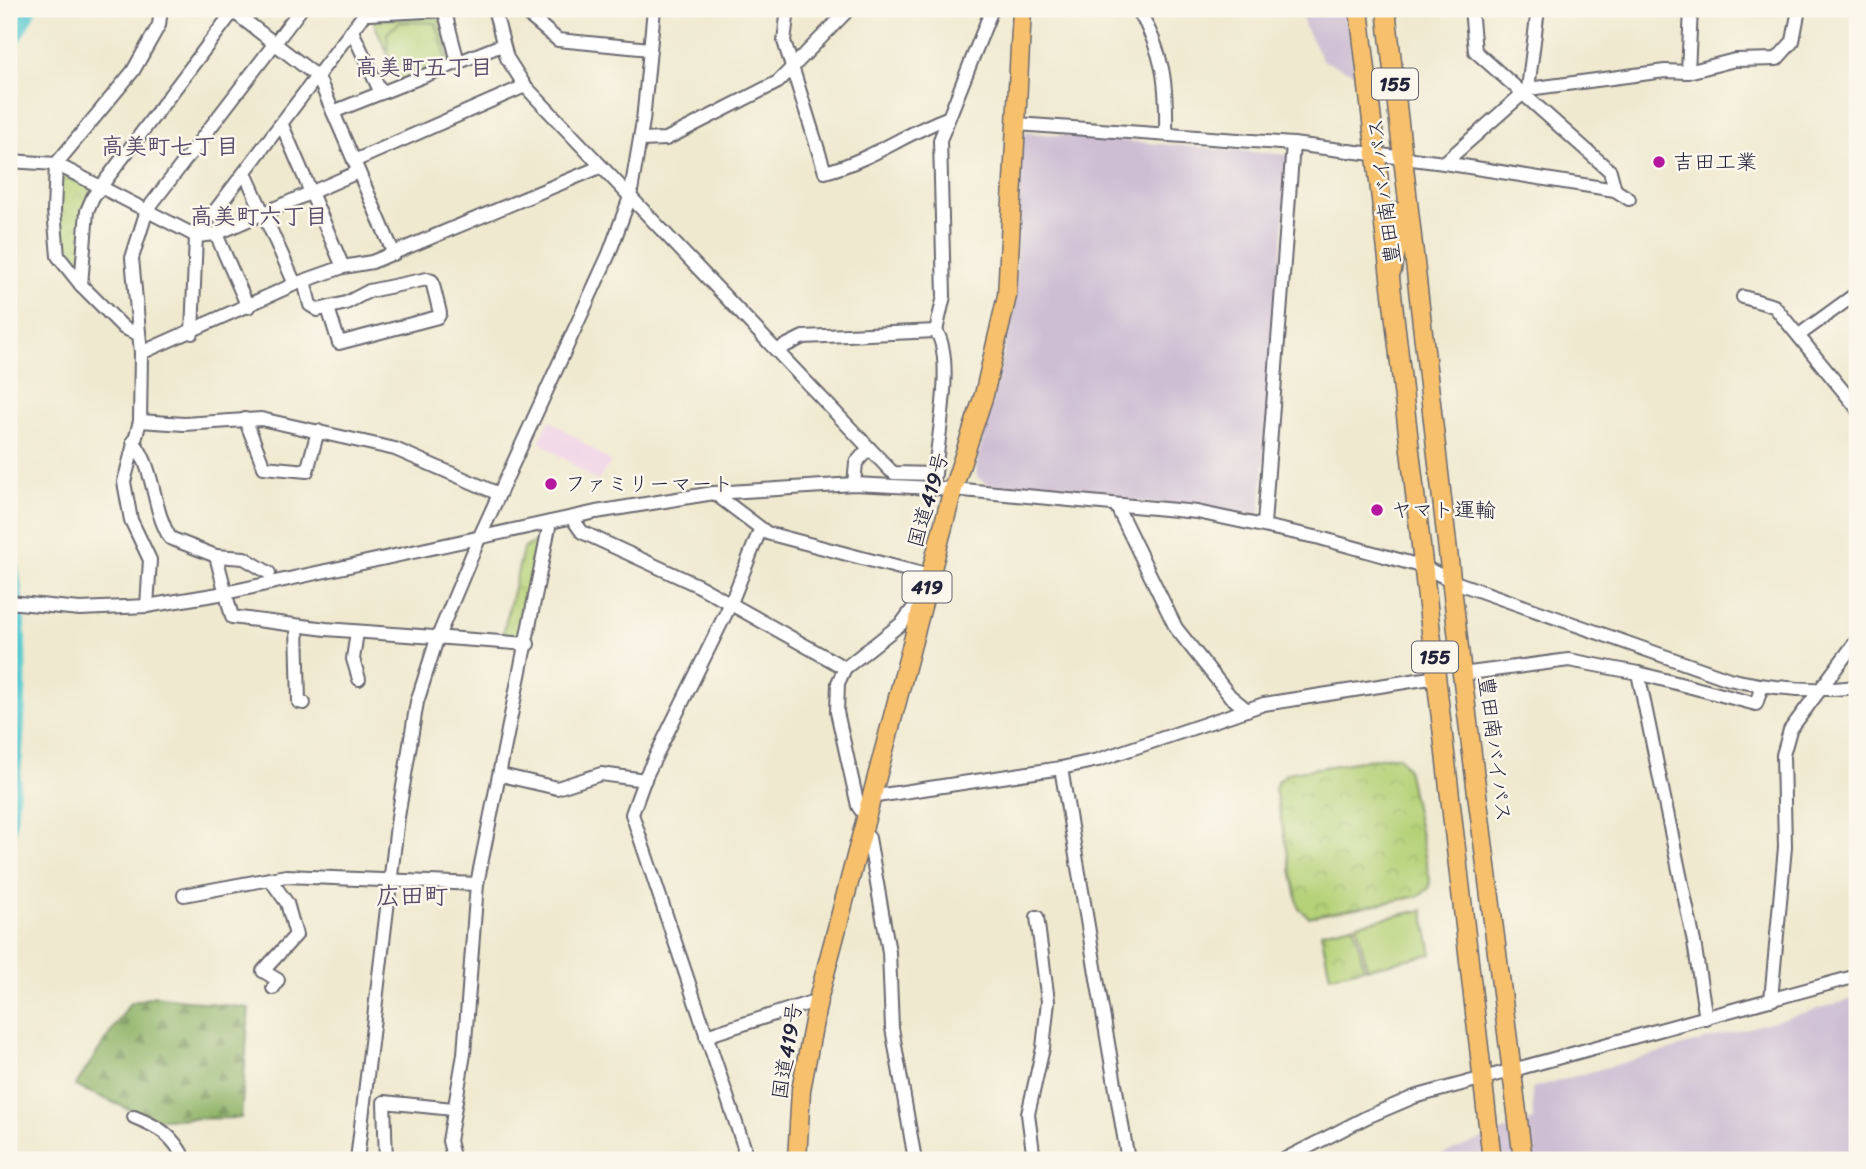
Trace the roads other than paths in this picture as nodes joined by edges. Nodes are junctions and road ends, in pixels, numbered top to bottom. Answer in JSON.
{"nodes":[{"id":1,"x":162,"y":9,"type":"edge"},
{"id":2,"x":300,"y":9,"type":"edge"},
{"id":3,"x":494,"y":9,"type":"edge"},
{"id":4,"x":521,"y":9,"type":"edge"},
{"id":5,"x":654,"y":9,"type":"edge"},
{"id":6,"x":788,"y":9,"type":"edge"},
{"id":7,"x":849,"y":9,"type":"edge"},
{"id":8,"x":992,"y":9,"type":"edge"},
{"id":9,"x":1022,"y":9,"type":"edge"},
{"id":10,"x":1138,"y":9,"type":"edge"},
{"id":11,"x":1359,"y":9,"type":"edge"},
{"id":12,"x":1471,"y":9,"type":"edge"},
{"id":13,"x":1538,"y":9,"type":"edge"},
{"id":14,"x":1691,"y":9,"type":"edge"},
{"id":15,"x":1799,"y":9,"type":"edge"},
{"id":16,"x":233,"y":10,"type":"edge"},
{"id":17,"x":444,"y":10,"type":"edge"},
{"id":18,"x":368,"y":11,"type":"edge"},
{"id":19,"x":1387,"y":17,"type":"edge"},
{"id":20,"x":353,"y":33,"type":"junction"},
{"id":21,"x":276,"y":44,"type":"junction"},
{"id":22,"x":502,"y":45,"type":"junction"},
{"id":23,"x":650,"y":49,"type":"junction"},
{"id":24,"x":458,"y":62,"type":"junction"},
{"id":25,"x":793,"y":69,"type":"junction"},
{"id":26,"x":1688,"y":72,"type":"junction"},
{"id":27,"x":318,"y":77,"type":"junction"},
{"id":28,"x":525,"y":86,"type":"junction"},
{"id":29,"x":1526,"y":91,"type":"junction"},
{"id":30,"x":381,"y":93,"type":"junction"},
{"id":31,"x":333,"y":112,"type":"junction"},
{"id":32,"x":947,"y":118,"type":"junction"},
{"id":33,"x":1017,"y":124,"type":"junction"},
{"id":34,"x":282,"y":125,"type":"junction"},
{"id":35,"x":1166,"y":134,"type":"junction"},
{"id":36,"x":640,"y":140,"type":"junction"},
{"id":37,"x":1293,"y":145,"type":"junction"},
{"id":38,"x":1389,"y":157,"type":"junction"},
{"id":39,"x":9,"y":161,"type":"edge"},
{"id":40,"x":1444,"y":163,"type":"junction"},
{"id":41,"x":56,"y":164,"type":"junction"},
{"id":42,"x":356,"y":167,"type":"junction"},
{"id":43,"x":600,"y":167,"type":"junction"},
{"id":44,"x":246,"y":173,"type":"junction"},
{"id":45,"x":100,"y":184,"type":"junction"},
{"id":46,"x":1615,"y":190,"type":"junction"},
{"id":47,"x":312,"y":192,"type":"junction"},
{"id":48,"x":630,"y":197,"type":"junction"},
{"id":49,"x":1629,"y":199,"type":"dead end"},
{"id":50,"x":147,"y":210,"type":"junction"},
{"id":51,"x":264,"y":213,"type":"junction"},
{"id":52,"x":216,"y":234,"type":"junction"},
{"id":53,"x":196,"y":236,"type":"junction"},
{"id":54,"x":394,"y":254,"type":"junction"},
{"id":55,"x":343,"y":267,"type":"junction"},
{"id":56,"x":300,"y":283,"type":"junction"},
{"id":57,"x":81,"y":285,"type":"junction"},
{"id":58,"x":1857,"y":293,"type":"edge"},
{"id":59,"x":1743,"y":297,"type":"dead end"},
{"id":60,"x":248,"y":307,"type":"junction"},
{"id":61,"x":328,"y":308,"type":"junction"},
{"id":62,"x":936,"y":331,"type":"junction"},
{"id":63,"x":192,"y":333,"type":"junction"},
{"id":64,"x":138,"y":334,"type":"junction"},
{"id":65,"x":1799,"y":335,"type":"junction"},
{"id":66,"x":777,"y":350,"type":"junction"},
{"id":67,"x":141,"y":353,"type":"junction"},
{"id":68,"x":1857,"y":408,"type":"edge"},
{"id":69,"x":245,"y":419,"type":"junction"},
{"id":70,"x":140,"y":421,"type":"junction"},
{"id":71,"x":318,"y":431,"type":"junction"},
{"id":72,"x":133,"y":440,"type":"junction"},
{"id":73,"x":869,"y":448,"type":"junction"},
{"id":74,"x":854,"y":484,"type":"junction"},
{"id":75,"x":953,"y":489,"type":"junction"},
{"id":76,"x":714,"y":493,"type":"junction"},
{"id":77,"x":499,"y":495,"type":"junction"},
{"id":78,"x":1116,"y":505,"type":"junction"},
{"id":79,"x":572,"y":518,"type":"junction"},
{"id":80,"x":550,"y":522,"type":"junction"},
{"id":81,"x":1264,"y":524,"type":"junction"},
{"id":82,"x":760,"y":530,"type":"junction"},
{"id":83,"x":480,"y":536,"type":"junction"},
{"id":84,"x":216,"y":556,"type":"junction"},
{"id":85,"x":1424,"y":568,"type":"junction"},
{"id":86,"x":269,"y":573,"type":"dead end"},
{"id":87,"x":1452,"y":581,"type":"junction"},
{"id":88,"x":928,"y":585,"type":"junction"},
{"id":89,"x":225,"y":593,"type":"junction"},
{"id":90,"x":9,"y":602,"type":"edge"},
{"id":91,"x":731,"y":603,"type":"junction"},
{"id":92,"x":147,"y":606,"type":"junction"},
{"id":93,"x":297,"y":626,"type":"junction"},
{"id":94,"x":357,"y":632,"type":"junction"},
{"id":95,"x":437,"y":639,"type":"junction"},
{"id":96,"x":1857,"y":640,"type":"edge"},
{"id":97,"x":527,"y":644,"type":"junction"},
{"id":98,"x":845,"y":668,"type":"junction"},
{"id":99,"x":1637,"y":673,"type":"junction"},
{"id":100,"x":1462,"y":674,"type":"junction"},
{"id":101,"x":1437,"y":677,"type":"junction"},
{"id":102,"x":359,"y":679,"type":"dead end"},
{"id":103,"x":1762,"y":686,"type":"junction"},
{"id":104,"x":1857,"y":687,"type":"edge"},
{"id":105,"x":1817,"y":691,"type":"junction"},
{"id":106,"x":304,"y":703,"type":"dead end"},
{"id":107,"x":1247,"y":710,"type":"junction"},
{"id":108,"x":1060,"y":768,"type":"junction"},
{"id":109,"x":501,"y":775,"type":"junction"},
{"id":110,"x":645,"y":779,"type":"junction"},
{"id":111,"x":870,"y":797,"type":"junction"},
{"id":112,"x":863,"y":822,"type":"junction"},
{"id":113,"x":270,"y":879,"type":"junction"},
{"id":114,"x":392,"y":881,"type":"junction"},
{"id":115,"x":477,"y":884,"type":"junction"},
{"id":116,"x":184,"y":895,"type":"dead end"},
{"id":117,"x":1037,"y":917,"type":"dead end"},
{"id":118,"x":1857,"y":976,"type":"edge"},
{"id":119,"x":273,"y":988,"type":"dead end"},
{"id":120,"x":818,"y":1000,"type":"junction"},
{"id":121,"x":1772,"y":1000,"type":"junction"},
{"id":122,"x":1706,"y":1019,"type":"junction"},
{"id":123,"x":706,"y":1036,"type":"junction"},
{"id":124,"x":1511,"y":1071,"type":"junction"},
{"id":125,"x":1484,"y":1078,"type":"junction"},
{"id":126,"x":453,"y":1109,"type":"junction"},
{"id":127,"x":134,"y":1117,"type":"dead end"},
{"id":128,"x":745,"y":1158,"type":"edge"},
{"id":129,"x":185,"y":1160,"type":"edge"},
{"id":130,"x":357,"y":1160,"type":"edge"},
{"id":131,"x":386,"y":1160,"type":"edge"},
{"id":132,"x":454,"y":1160,"type":"edge"},
{"id":133,"x":797,"y":1160,"type":"edge"},
{"id":134,"x":915,"y":1160,"type":"edge"},
{"id":135,"x":1034,"y":1160,"type":"edge"},
{"id":136,"x":1128,"y":1160,"type":"edge"},
{"id":137,"x":1283,"y":1160,"type":"edge"},
{"id":138,"x":1492,"y":1160,"type":"edge"},
{"id":139,"x":1523,"y":1160,"type":"edge"}],
"edges":[{"from":1,"to":41,"type":"street"},
{"from":2,"to":21,"type":"street"},
{"from":3,"to":22,"type":"street"},
{"from":4,"to":23,"type":"street"},
{"from":5,"to":23,"type":"street"},
{"from":6,"to":25,"type":"street"},
{"from":7,"to":25,"type":"street"},
{"from":8,"to":32,"type":"street"},
{"from":9,"to":33,"type":"highway","name":"国道419号","number":"419"},
{"from":10,"to":35,"type":"street"},
{"from":11,"to":38,"type":"highway","name":"豊田南バイパス","number":"155"},
{"from":12,"to":29,"type":"street"},
{"from":13,"to":29,"type":"street"},
{"from":14,"to":26,"type":"street"},
{"from":15,"to":26,"type":"street"},
{"from":16,"to":21,"type":"street"},
{"from":16,"to":45,"type":"street"},
{"from":17,"to":18,"type":"street"},
{"from":17,"to":24,"type":"street"},
{"from":18,"to":20,"type":"street"},
{"from":19,"to":38,"type":"highway","name":"豊田南バイパス","number":"155"},
{"from":20,"to":27,"type":"street"},
{"from":20,"to":30,"type":"street"},
{"from":21,"to":27,"type":"street"},
{"from":21,"to":50,"type":"street"},
{"from":22,"to":24,"type":"street"},
{"from":22,"to":28,"type":"street"},
{"from":23,"to":36,"type":"street"},
{"from":24,"to":30,"type":"street"},
{"from":25,"to":32,"type":"street"},
{"from":25,"to":36,"type":"street"},
{"from":26,"to":29,"type":"street"},
{"from":27,"to":31,"type":"street"},
{"from":27,"to":34,"type":"street"},
{"from":28,"to":42,"type":"street"},
{"from":28,"to":43,"type":"street"},
{"from":29,"to":40,"type":"street"},
{"from":29,"to":46,"type":"street"},
{"from":30,"to":31,"type":"street"},
{"from":31,"to":42,"type":"street"},
{"from":32,"to":62,"type":"street"},
{"from":33,"to":35,"type":"street"},
{"from":33,"to":75,"type":"highway","name":"国道419号","number":"419"},
{"from":34,"to":44,"type":"street"},
{"from":34,"to":47,"type":"street"},
{"from":35,"to":37,"type":"street"},
{"from":36,"to":48,"type":"street"},
{"from":37,"to":38,"type":"street"},
{"from":37,"to":81,"type":"street"},
{"from":38,"to":40,"type":"street"},
{"from":38,"to":85,"type":"highway","name":"豊田南バイパス","number":"155"},
{"from":38,"to":87,"type":"highway","name":"豊田南バイパス","number":"155"},
{"from":39,"to":41,"type":"street"},
{"from":40,"to":46,"type":"street"},
{"from":41,"to":45,"type":"street"},
{"from":41,"to":57,"type":"street"},
{"from":42,"to":47,"type":"street"},
{"from":42,"to":54,"type":"street"},
{"from":43,"to":48,"type":"street"},
{"from":43,"to":54,"type":"street"},
{"from":44,"to":51,"type":"street"},
{"from":44,"to":53,"type":"street"},
{"from":45,"to":50,"type":"street"},
{"from":45,"to":57,"type":"street"},
{"from":46,"to":49,"type":"street"},
{"from":47,"to":51,"type":"street"},
{"from":47,"to":55,"type":"street"},
{"from":48,"to":66,"type":"street"},
{"from":48,"to":77,"type":"street"},
{"from":50,"to":53,"type":"street"},
{"from":50,"to":64,"type":"street"},
{"from":51,"to":52,"type":"street"},
{"from":51,"to":56,"type":"street"},
{"from":52,"to":53,"type":"street"},
{"from":52,"to":60,"type":"street"},
{"from":53,"to":63,"type":"street"},
{"from":54,"to":55,"type":"street"},
{"from":55,"to":56,"type":"street"},
{"from":56,"to":60,"type":"street"},
{"from":56,"to":61,"type":"street"},
{"from":57,"to":64,"type":"street"},
{"from":58,"to":65,"type":"street"},
{"from":59,"to":65,"type":"street"},
{"from":60,"to":63,"type":"street"},
{"from":61,"to":61,"type":"street"},
{"from":62,"to":66,"type":"street"},
{"from":62,"to":73,"type":"street"},
{"from":63,"to":67,"type":"street"},
{"from":64,"to":67,"type":"street"},
{"from":65,"to":68,"type":"street"},
{"from":66,"to":73,"type":"street"},
{"from":67,"to":70,"type":"street"},
{"from":69,"to":70,"type":"street"},
{"from":69,"to":71,"type":"street"},
{"from":69,"to":71,"type":"street"},
{"from":70,"to":72,"type":"street"},
{"from":71,"to":77,"type":"street"},
{"from":72,"to":84,"type":"street"},
{"from":72,"to":92,"type":"street"},
{"from":73,"to":74,"type":"street"},
{"from":74,"to":75,"type":"street"},
{"from":74,"to":76,"type":"street"},
{"from":75,"to":78,"type":"street"},
{"from":75,"to":88,"type":"highway","name":"国道419号","number":"419"},
{"from":76,"to":79,"type":"street"},
{"from":76,"to":82,"type":"street"},
{"from":77,"to":83,"type":"street"},
{"from":78,"to":81,"type":"street"},
{"from":78,"to":107,"type":"street"},
{"from":79,"to":80,"type":"street"},
{"from":79,"to":91,"type":"street"},
{"from":80,"to":83,"type":"street"},
{"from":80,"to":97,"type":"street"},
{"from":81,"to":85,"type":"street"},
{"from":82,"to":88,"type":"street"},
{"from":82,"to":91,"type":"street"},
{"from":83,"to":89,"type":"street"},
{"from":83,"to":95,"type":"street"},
{"from":84,"to":86,"type":"street"},
{"from":84,"to":89,"type":"street"},
{"from":85,"to":87,"type":"street"},
{"from":85,"to":101,"type":"highway","name":"豊田南バイパス","number":"155"},
{"from":87,"to":100,"type":"highway","name":"豊田南バイパス","number":"155"},
{"from":87,"to":103,"type":"street"},
{"from":88,"to":98,"type":"street"},
{"from":88,"to":111,"type":"highway","name":"国道419号","number":"419"},
{"from":89,"to":92,"type":"street"},
{"from":89,"to":93,"type":"street"},
{"from":90,"to":92,"type":"street"},
{"from":91,"to":98,"type":"street"},
{"from":91,"to":110,"type":"street"},
{"from":93,"to":94,"type":"street"},
{"from":93,"to":106,"type":"street"},
{"from":94,"to":95,"type":"street"},
{"from":94,"to":102,"type":"street"},
{"from":95,"to":97,"type":"street"},
{"from":95,"to":114,"type":"street"},
{"from":96,"to":105,"type":"street"},
{"from":97,"to":109,"type":"street"},
{"from":98,"to":112,"type":"street"},
{"from":99,"to":100,"type":"street"},
{"from":99,"to":103,"type":"street"},
{"from":99,"to":122,"type":"street"},
{"from":100,"to":124,"type":"highway","name":"豊田南バイパス","number":"155"},
{"from":101,"to":107,"type":"street"},
{"from":101,"to":125,"type":"highway","name":"豊田南バイパス","number":"155"},
{"from":103,"to":105,"type":"street"},
{"from":104,"to":105,"type":"street"},
{"from":105,"to":121,"type":"street"},
{"from":107,"to":108,"type":"street"},
{"from":108,"to":111,"type":"street"},
{"from":108,"to":136,"type":"street"},
{"from":109,"to":110,"type":"street"},
{"from":109,"to":115,"type":"street"},
{"from":110,"to":123,"type":"street"},
{"from":111,"to":112,"type":"highway","name":"国道419号","number":"419"},
{"from":112,"to":120,"type":"highway","name":"国道419号","number":"419"},
{"from":112,"to":134,"type":"street"},
{"from":113,"to":114,"type":"street"},
{"from":113,"to":116,"type":"street"},
{"from":113,"to":119,"type":"street"},
{"from":114,"to":115,"type":"street"},
{"from":114,"to":130,"type":"street"},
{"from":115,"to":126,"type":"street"},
{"from":117,"to":135,"type":"street"},
{"from":118,"to":121,"type":"street"},
{"from":120,"to":123,"type":"street"},
{"from":120,"to":133,"type":"highway","name":"国道419号","number":"419"},
{"from":121,"to":122,"type":"street"},
{"from":122,"to":124,"type":"street"},
{"from":123,"to":128,"type":"street"},
{"from":124,"to":125,"type":"street"},
{"from":124,"to":139,"type":"highway","name":"豊田南バイパス","number":"155"},
{"from":125,"to":137,"type":"street"},
{"from":125,"to":138,"type":"highway","name":"豊田南バイパス","number":"155"},
{"from":126,"to":131,"type":"street"},
{"from":126,"to":132,"type":"street"},
{"from":127,"to":129,"type":"street"}]}
